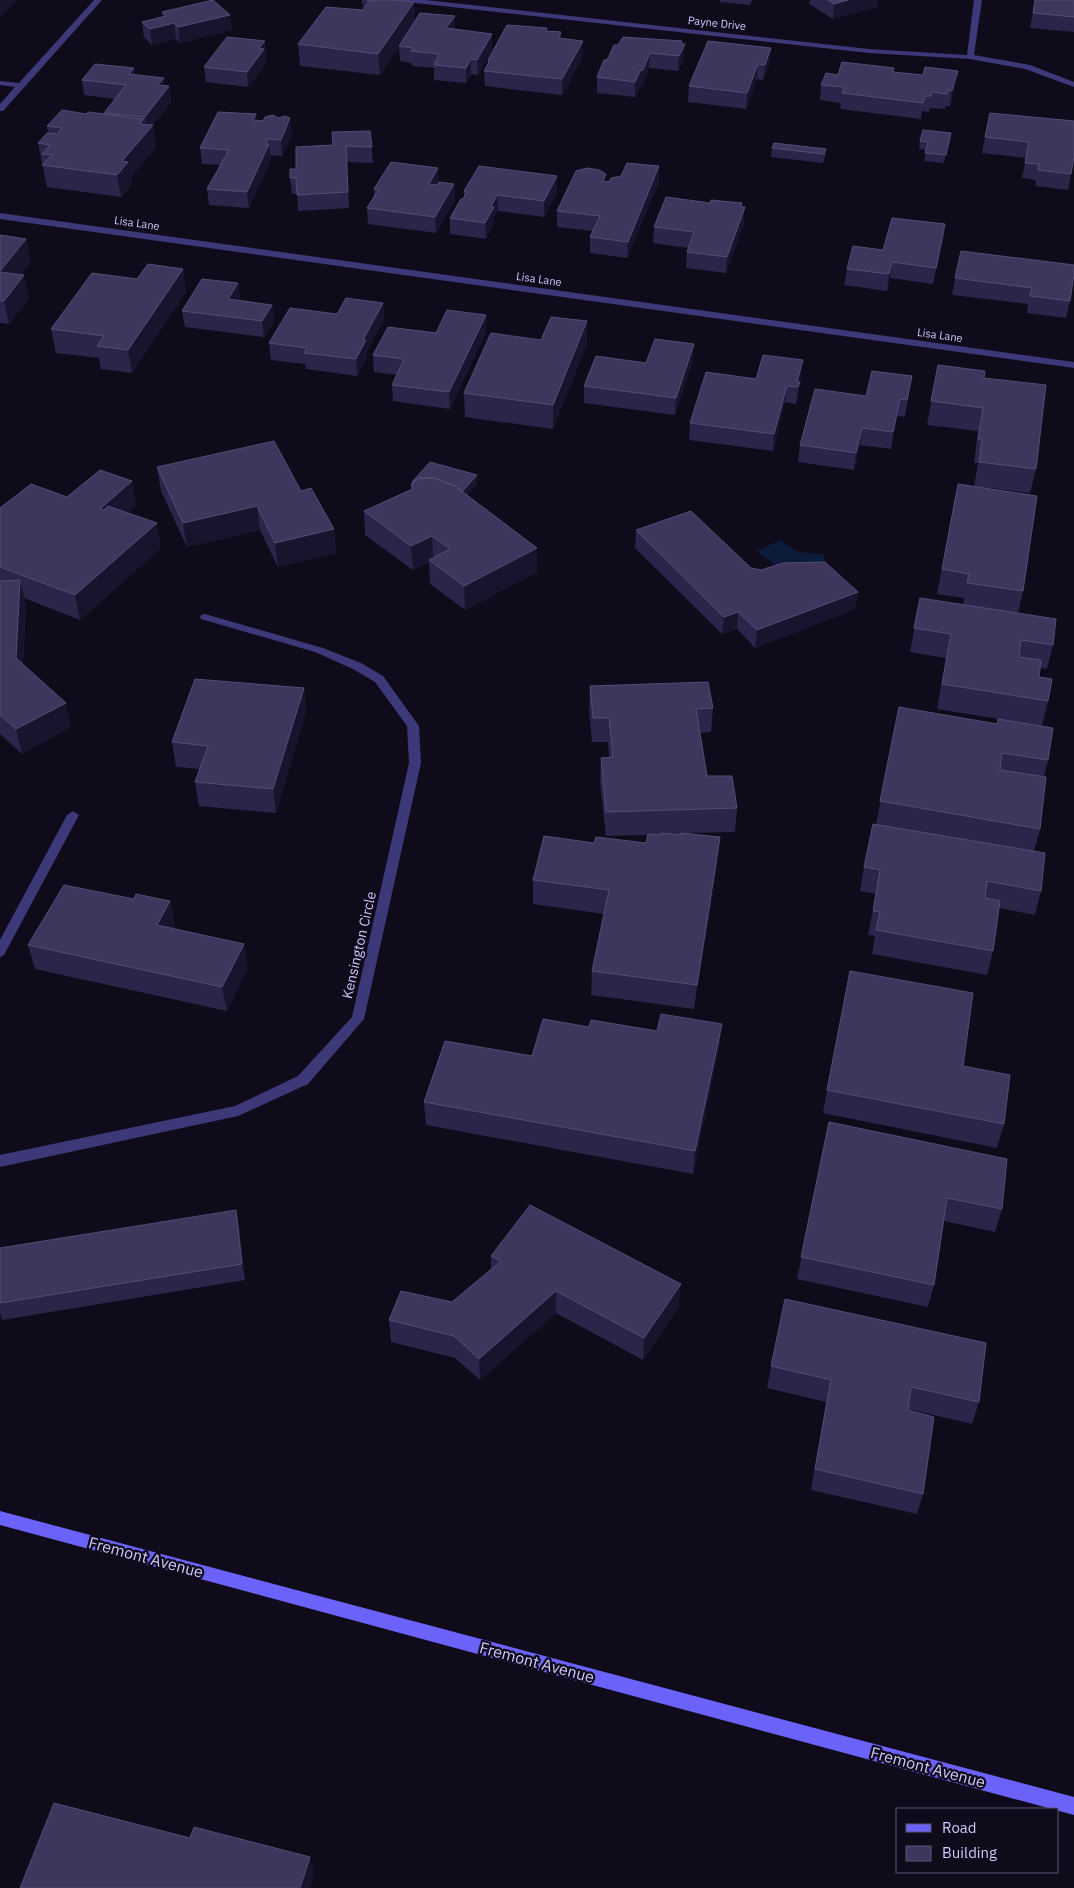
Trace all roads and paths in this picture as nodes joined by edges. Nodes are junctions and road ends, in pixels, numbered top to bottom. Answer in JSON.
{"nodes":[{"id":1,"x":98,"y":0,"type":"edge"},
{"id":2,"x":406,"y":0,"type":"edge"},
{"id":3,"x":978,"y":0,"type":"edge"},
{"id":4,"x":970,"y":57,"type":"junction"},
{"id":5,"x":0,"y":83,"type":"edge"},
{"id":6,"x":1074,"y":85,"type":"edge"},
{"id":7,"x":21,"y":86,"type":"junction"},
{"id":8,"x":0,"y":109,"type":"edge"},
{"id":9,"x":0,"y":216,"type":"edge"},
{"id":10,"x":1074,"y":365,"type":"edge"},
{"id":11,"x":205,"y":618,"type":"dead end"},
{"id":12,"x":73,"y":815,"type":"dead end"},
{"id":13,"x":0,"y":952,"type":"edge"},
{"id":14,"x":0,"y":1161,"type":"edge"},
{"id":15,"x":0,"y":1518,"type":"edge"},
{"id":16,"x":1074,"y":1806,"type":"edge"}],
"edges":[{"from":1,"to":7,"type":"street"},
{"from":2,"to":4,"type":"street","name":"Payne Drive"},
{"from":3,"to":4,"type":"street"},
{"from":4,"to":6,"type":"street","name":"Payne Drive"},
{"from":5,"to":7,"type":"street"},
{"from":7,"to":8,"type":"street"},
{"from":9,"to":10,"type":"street","name":"Lisa Lane"},
{"from":11,"to":14,"type":"street","name":"Kensington Circle"},
{"from":12,"to":13,"type":"street"},
{"from":15,"to":16,"type":"main road","name":"Fremont Avenue"}]}
